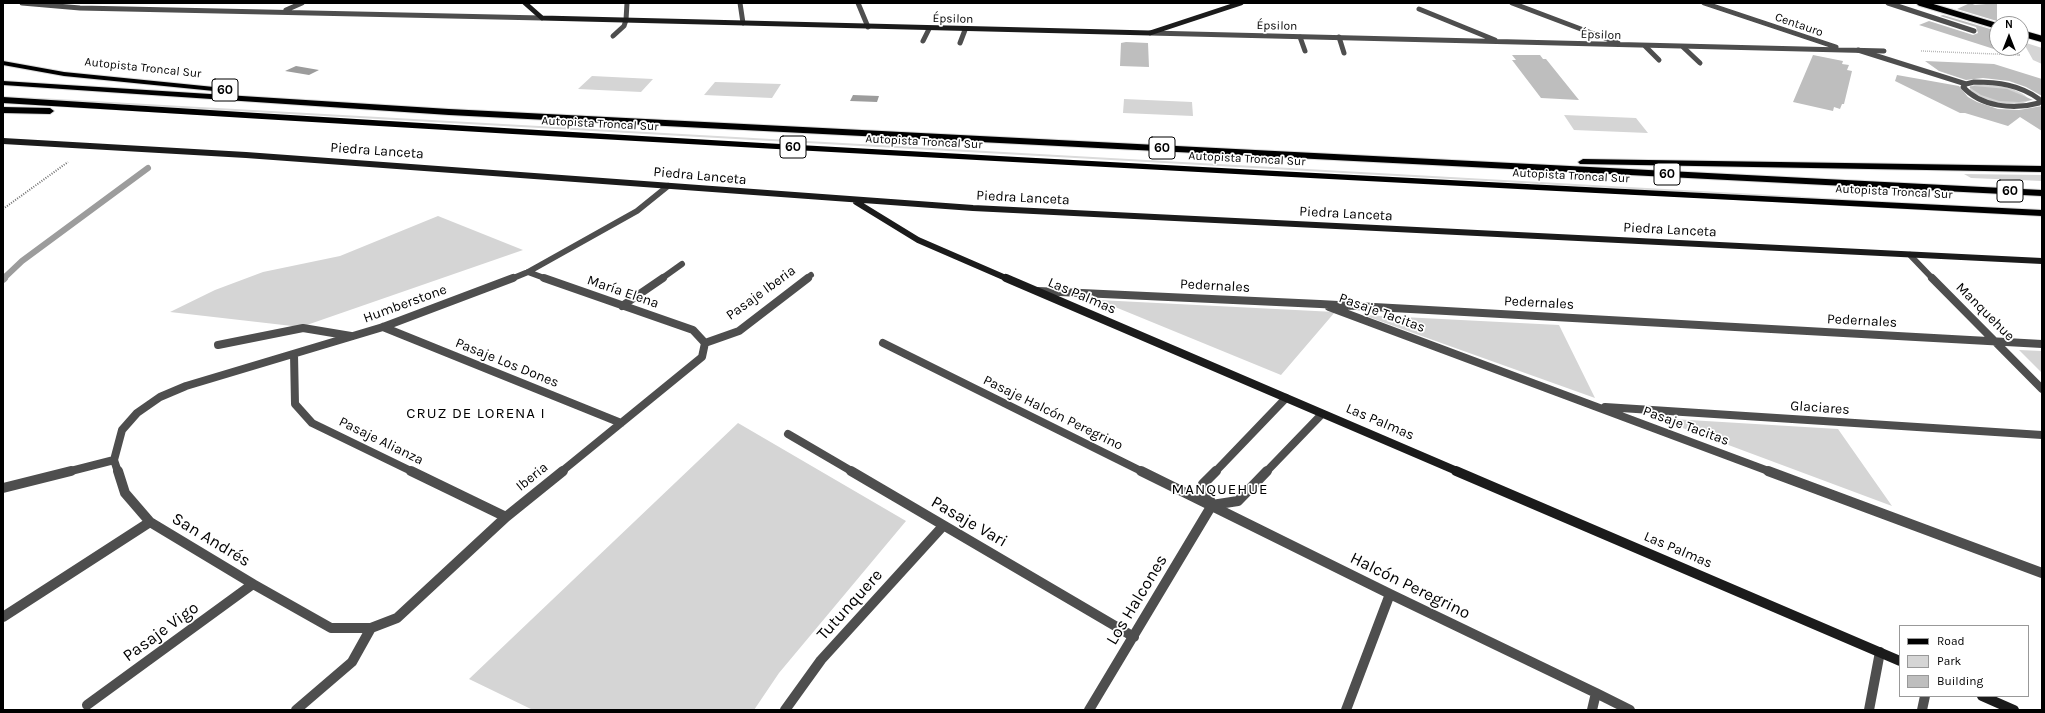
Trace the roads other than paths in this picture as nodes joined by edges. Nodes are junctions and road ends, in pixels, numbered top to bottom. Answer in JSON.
{"nodes":[{"id":1,"x":22,"y":3,"type":"edge"},
{"id":2,"x":72,"y":3,"type":"edge"},
{"id":3,"x":174,"y":3,"type":"edge"},
{"id":4,"x":302,"y":3,"type":"edge"},
{"id":5,"x":525,"y":3,"type":"edge"},
{"id":6,"x":626,"y":3,"type":"edge"},
{"id":7,"x":740,"y":3,"type":"edge"},
{"id":8,"x":858,"y":3,"type":"edge"},
{"id":9,"x":1241,"y":3,"type":"edge"},
{"id":10,"x":1512,"y":3,"type":"edge"},
{"id":11,"x":1704,"y":3,"type":"edge"},
{"id":12,"x":1888,"y":3,"type":"edge"},
{"id":13,"x":1920,"y":3,"type":"edge"},
{"id":14,"x":61,"y":7,"type":"junction"},
{"id":15,"x":1419,"y":8,"type":"dead end"},
{"id":16,"x":159,"y":9,"type":"junction"},
{"id":17,"x":283,"y":11,"type":"junction"},
{"id":18,"x":542,"y":18,"type":"junction"},
{"id":19,"x":626,"y":20,"type":"junction"},
{"id":20,"x":743,"y":24,"type":"junction"},
{"id":21,"x":1989,"y":24,"type":"edge"},
{"id":22,"x":868,"y":27,"type":"junction"},
{"id":23,"x":929,"y":29,"type":"junction"},
{"id":24,"x":965,"y":30,"type":"junction"},
{"id":25,"x":1974,"y":31,"type":"dead end"},
{"id":26,"x":1150,"y":33,"type":"junction"},
{"id":27,"x":2029,"y":35,"type":"edge"},
{"id":28,"x":613,"y":36,"type":"dead end"},
{"id":29,"x":1300,"y":37,"type":"junction"},
{"id":30,"x":1339,"y":37,"type":"junction"},
{"id":31,"x":2042,"y":39,"type":"edge"},
{"id":32,"x":924,"y":42,"type":"dead end"},
{"id":33,"x":1499,"y":42,"type":"junction"},
{"id":34,"x":960,"y":43,"type":"dead end"},
{"id":35,"x":1624,"y":46,"type":"junction"},
{"id":36,"x":1644,"y":46,"type":"junction"},
{"id":37,"x":1683,"y":47,"type":"junction"},
{"id":38,"x":1843,"y":50,"type":"junction"},
{"id":39,"x":1858,"y":50,"type":"junction"},
{"id":40,"x":1305,"y":51,"type":"dead end"},
{"id":41,"x":1884,"y":51,"type":"dead end"},
{"id":42,"x":1344,"y":53,"type":"dead end"},
{"id":43,"x":1659,"y":60,"type":"dead end"},
{"id":44,"x":3,"y":63,"type":"edge"},
{"id":45,"x":1700,"y":63,"type":"dead end"},
{"id":46,"x":3,"y":83,"type":"edge"},
{"id":47,"x":1966,"y":84,"type":"junction"},
{"id":48,"x":3,"y":100,"type":"edge"},
{"id":49,"x":3,"y":110,"type":"edge"},
{"id":50,"x":448,"y":112,"type":"junction"},
{"id":51,"x":427,"y":127,"type":"junction"},
{"id":52,"x":3,"y":141,"type":"edge"},
{"id":53,"x":1356,"y":158,"type":"junction"},
{"id":54,"x":2042,"y":169,"type":"edge"},
{"id":55,"x":668,"y":186,"type":"junction"},
{"id":56,"x":2042,"y":193,"type":"edge"},
{"id":57,"x":853,"y":201,"type":"junction"},
{"id":58,"x":2042,"y":214,"type":"edge"},
{"id":59,"x":1910,"y":255,"type":"junction"},
{"id":60,"x":2042,"y":261,"type":"edge"},
{"id":61,"x":682,"y":264,"type":"dead end"},
{"id":62,"x":528,"y":272,"type":"junction"},
{"id":63,"x":811,"y":275,"type":"dead end"},
{"id":64,"x":1034,"y":291,"type":"junction"},
{"id":65,"x":1320,"y":304,"type":"junction"},
{"id":66,"x":622,"y":306,"type":"junction"},
{"id":67,"x":383,"y":327,"type":"junction"},
{"id":68,"x":351,"y":336,"type":"junction"},
{"id":69,"x":1997,"y":342,"type":"junction"},
{"id":70,"x":705,"y":343,"type":"junction"},
{"id":71,"x":883,"y":343,"type":"dead end"},
{"id":72,"x":2042,"y":344,"type":"edge"},
{"id":73,"x":218,"y":345,"type":"dead end"},
{"id":74,"x":294,"y":354,"type":"junction"},
{"id":75,"x":2042,"y":389,"type":"edge"},
{"id":76,"x":1286,"y":398,"type":"junction"},
{"id":77,"x":1596,"y":406,"type":"junction"},
{"id":78,"x":1322,"y":414,"type":"junction"},
{"id":79,"x":621,"y":423,"type":"junction"},
{"id":80,"x":788,"y":434,"type":"dead end"},
{"id":81,"x":2042,"y":435,"type":"edge"},
{"id":82,"x":114,"y":460,"type":"junction"},
{"id":83,"x":3,"y":488,"type":"edge"},
{"id":84,"x":1212,"y":505,"type":"junction"},
{"id":85,"x":506,"y":517,"type":"junction"},
{"id":86,"x":150,"y":522,"type":"junction"},
{"id":87,"x":943,"y":526,"type":"junction"},
{"id":88,"x":2042,"y":573,"type":"edge"},
{"id":89,"x":253,"y":584,"type":"junction"},
{"id":90,"x":1390,"y":594,"type":"junction"},
{"id":91,"x":3,"y":618,"type":"edge"},
{"id":92,"x":371,"y":628,"type":"junction"},
{"id":93,"x":1134,"y":637,"type":"junction"},
{"id":94,"x":1880,"y":652,"type":"junction"},
{"id":95,"x":1899,"y":661,"type":"edge"},
{"id":96,"x":1596,"y":693,"type":"junction"},
{"id":97,"x":1925,"y":697,"type":"edge"},
{"id":98,"x":1984,"y":697,"type":"edge"},
{"id":99,"x":87,"y":705,"type":"dead end"},
{"id":100,"x":296,"y":710,"type":"edge"},
{"id":101,"x":785,"y":710,"type":"edge"},
{"id":102,"x":1089,"y":710,"type":"edge"},
{"id":103,"x":1346,"y":710,"type":"edge"},
{"id":104,"x":1592,"y":710,"type":"edge"},
{"id":105,"x":1630,"y":710,"type":"edge"},
{"id":106,"x":1869,"y":710,"type":"edge"},
{"id":107,"x":1922,"y":710,"type":"edge"},
{"id":108,"x":2014,"y":710,"type":"edge"}],
"edges":[{"from":1,"to":14,"type":"street","name":"Épsilon"},
{"from":2,"to":14,"type":"street"},
{"from":3,"to":16,"type":"street"},
{"from":4,"to":17,"type":"street"},
{"from":5,"to":18,"type":"street"},
{"from":6,"to":19,"type":"street"},
{"from":7,"to":20,"type":"street"},
{"from":8,"to":22,"type":"street"},
{"from":9,"to":26,"type":"street"},
{"from":10,"to":35,"type":"street"},
{"from":11,"to":38,"type":"street","name":"Centauro"},
{"from":12,"to":25,"type":"street"},
{"from":13,"to":21,"type":"main road"},
{"from":14,"to":16,"type":"street","name":"Épsilon"},
{"from":15,"to":33,"type":"street"},
{"from":16,"to":17,"type":"street","name":"Épsilon"},
{"from":17,"to":18,"type":"street","name":"Épsilon"},
{"from":18,"to":19,"type":"street","name":"Épsilon"},
{"from":19,"to":20,"type":"street","name":"Épsilon"},
{"from":19,"to":28,"type":"street"},
{"from":20,"to":22,"type":"street","name":"Épsilon"},
{"from":22,"to":23,"type":"street","name":"Épsilon"},
{"from":23,"to":24,"type":"street","name":"Épsilon"},
{"from":23,"to":32,"type":"street"},
{"from":24,"to":26,"type":"street","name":"Épsilon"},
{"from":24,"to":34,"type":"street"},
{"from":26,"to":29,"type":"street","name":"Épsilon"},
{"from":27,"to":31,"type":"main road"},
{"from":29,"to":30,"type":"street","name":"Épsilon"},
{"from":29,"to":40,"type":"street"},
{"from":30,"to":33,"type":"street","name":"Épsilon"},
{"from":30,"to":42,"type":"street"},
{"from":33,"to":35,"type":"street","name":"Épsilon"},
{"from":35,"to":36,"type":"street","name":"Épsilon"},
{"from":36,"to":37,"type":"street","name":"Épsilon"},
{"from":36,"to":43,"type":"street"},
{"from":37,"to":38,"type":"street","name":"Épsilon"},
{"from":37,"to":45,"type":"street"},
{"from":38,"to":39,"type":"street","name":"Épsilon"},
{"from":39,"to":41,"type":"street","name":"Épsilon"},
{"from":39,"to":47,"type":"street"},
{"from":44,"to":50,"type":"highway","name":"Autopista Troncal Sur","number":"60"},
{"from":46,"to":50,"type":"highway","name":"Autopista Troncal Sur","number":"60"},
{"from":47,"to":47,"type":"street"},
{"from":48,"to":51,"type":"highway","name":"Autopista Troncal Sur","number":"60"},
{"from":49,"to":51,"type":"highway","name":"Autopista Troncal Sur","number":"60"},
{"from":50,"to":53,"type":"highway","name":"Autopista Troncal Sur","number":"60"},
{"from":51,"to":58,"type":"highway","name":"Autopista Troncal Sur","number":"60"},
{"from":52,"to":55,"type":"street","name":"Piedra Lanceta"},
{"from":53,"to":54,"type":"highway"},
{"from":53,"to":56,"type":"highway","name":"Autopista Troncal Sur","number":"60"},
{"from":55,"to":57,"type":"street","name":"Piedra Lanceta"},
{"from":55,"to":62,"type":"street","name":"Humberstone"},
{"from":57,"to":59,"type":"street","name":"Piedra Lanceta"},
{"from":57,"to":64,"type":"street","name":"Las Palmas"},
{"from":59,"to":60,"type":"street","name":"Piedra Lanceta"},
{"from":59,"to":69,"type":"street","name":"Manquehue"},
{"from":61,"to":66,"type":"street"},
{"from":62,"to":66,"type":"street","name":"María Elena"},
{"from":62,"to":67,"type":"street","name":"Humberstone"},
{"from":63,"to":70,"type":"street","name":"Pasaje Iberia"},
{"from":64,"to":65,"type":"street","name":"Pedernales"},
{"from":64,"to":76,"type":"street","name":"Las Palmas"},
{"from":65,"to":69,"type":"street","name":"Pedernales"},
{"from":65,"to":77,"type":"street","name":"Pasaje Tacitas"},
{"from":66,"to":70,"type":"street","name":"María Elena"},
{"from":67,"to":68,"type":"street","name":"Humberstone"},
{"from":67,"to":79,"type":"street","name":"Pasaje Los Dones"},
{"from":68,"to":73,"type":"street"},
{"from":68,"to":74,"type":"street","name":"Humberstone"},
{"from":69,"to":72,"type":"street","name":"Pedernales"},
{"from":69,"to":75,"type":"street","name":"Manquehue"},
{"from":70,"to":79,"type":"street","name":"Iberia"},
{"from":71,"to":84,"type":"street","name":"Pasaje Halcón Peregrino"},
{"from":74,"to":82,"type":"street","name":"Humberstone"},
{"from":74,"to":85,"type":"street","name":"Pasaje Alianza"},
{"from":76,"to":78,"type":"street","name":"Las Palmas"},
{"from":76,"to":84,"type":"street"},
{"from":77,"to":81,"type":"street","name":"Glaciares"},
{"from":77,"to":88,"type":"street","name":"Pasaje Tacitas"},
{"from":78,"to":84,"type":"street"},
{"from":78,"to":94,"type":"street","name":"Las Palmas"},
{"from":79,"to":85,"type":"street","name":"Iberia"},
{"from":80,"to":87,"type":"street","name":"Pasaje Vari"},
{"from":82,"to":83,"type":"street"},
{"from":82,"to":86,"type":"street","name":"San Andrés"},
{"from":84,"to":90,"type":"street","name":"Halcón Peregrino"},
{"from":84,"to":93,"type":"street","name":"Los Halcones"},
{"from":85,"to":92,"type":"street","name":"Iberia"},
{"from":86,"to":89,"type":"street","name":"San Andrés"},
{"from":86,"to":91,"type":"street"},
{"from":87,"to":93,"type":"street","name":"Pasaje Vari"},
{"from":87,"to":101,"type":"street","name":"Tutunquere"},
{"from":89,"to":92,"type":"street","name":"San Andrés"},
{"from":89,"to":99,"type":"street","name":"Pasaje Vigo"},
{"from":90,"to":96,"type":"street","name":"Halcón Peregrino"},
{"from":90,"to":103,"type":"street"},
{"from":92,"to":100,"type":"street"},
{"from":93,"to":102,"type":"street","name":"Los Halcones"},
{"from":94,"to":95,"type":"street","name":"Las Palmas"},
{"from":94,"to":106,"type":"street"},
{"from":96,"to":104,"type":"street"},
{"from":96,"to":105,"type":"street","name":"Halcón Peregrino"},
{"from":97,"to":107,"type":"street"},
{"from":98,"to":108,"type":"street"}]}
